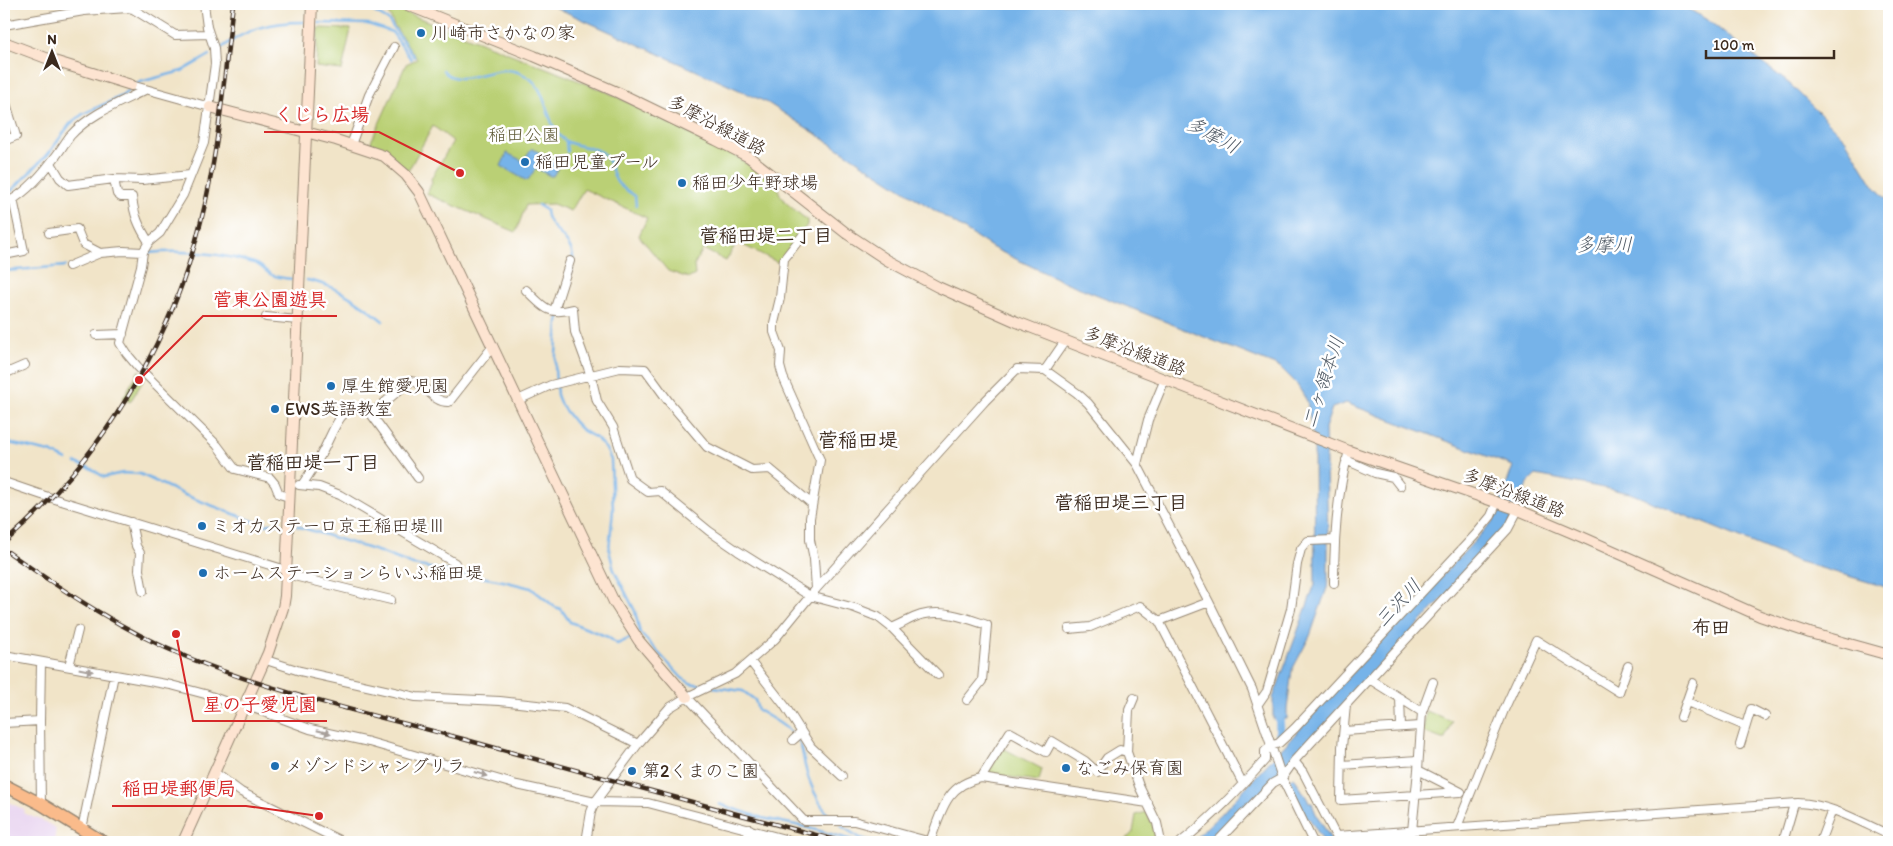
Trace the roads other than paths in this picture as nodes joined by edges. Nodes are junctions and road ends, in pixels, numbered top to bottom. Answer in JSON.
{"nodes":[{"id":1,"x":204,"y":4,"type":"edge"},
{"id":2,"x":312,"y":4,"type":"edge"},
{"id":3,"x":405,"y":4,"type":"edge"},
{"id":4,"x":4,"y":25,"type":"edge"},
{"id":5,"x":209,"y":34,"type":"junction"},
{"id":6,"x":4,"y":42,"type":"edge"},
{"id":7,"x":394,"y":47,"type":"dead end"},
{"id":8,"x":138,"y":87,"type":"junction"},
{"id":9,"x":4,"y":97,"type":"edge"},
{"id":10,"x":210,"y":107,"type":"junction"},
{"id":11,"x":306,"y":133,"type":"junction"},
{"id":12,"x":4,"y":141,"type":"edge"},
{"id":13,"x":351,"y":145,"type":"junction"},
{"id":14,"x":51,"y":163,"type":"junction"},
{"id":15,"x":190,"y":175,"type":"junction"},
{"id":16,"x":114,"y":179,"type":"junction"},
{"id":17,"x":14,"y":199,"type":"junction"},
{"id":18,"x":4,"y":204,"type":"edge"},
{"id":19,"x":49,"y":233,"type":"dead end"},
{"id":20,"x":803,"y":235,"type":"dead end"},
{"id":21,"x":149,"y":242,"type":"junction"},
{"id":22,"x":143,"y":252,"type":"junction"},
{"id":23,"x":100,"y":253,"type":"junction"},
{"id":24,"x":4,"y":255,"type":"edge"},
{"id":25,"x":570,"y":260,"type":"dead end"},
{"id":26,"x":69,"y":266,"type":"dead end"},
{"id":27,"x":526,"y":290,"type":"dead end"},
{"id":28,"x":558,"y":311,"type":"junction"},
{"id":29,"x":266,"y":317,"type":"dead end"},
{"id":30,"x":298,"y":320,"type":"junction"},
{"id":31,"x":123,"y":334,"type":"junction"},
{"id":32,"x":96,"y":335,"type":"dead end"},
{"id":33,"x":1065,"y":341,"type":"junction"},
{"id":34,"x":493,"y":346,"type":"junction"},
{"id":35,"x":25,"y":365,"type":"dead end"},
{"id":36,"x":1045,"y":370,"type":"junction"},
{"id":37,"x":4,"y":374,"type":"edge"},
{"id":38,"x":591,"y":376,"type":"junction"},
{"id":39,"x":1165,"y":379,"type":"junction"},
{"id":40,"x":518,"y":400,"type":"junction"},
{"id":41,"x":371,"y":414,"type":"junction"},
{"id":42,"x":1345,"y":453,"type":"junction"},
{"id":43,"x":1137,"y":464,"type":"junction"},
{"id":44,"x":418,"y":478,"type":"dead end"},
{"id":45,"x":4,"y":482,"type":"edge"},
{"id":46,"x":302,"y":485,"type":"junction"},
{"id":47,"x":1400,"y":486,"type":"dead end"},
{"id":48,"x":290,"y":491,"type":"junction"},
{"id":49,"x":1499,"y":502,"type":"junction"},
{"id":50,"x":812,"y":504,"type":"junction"},
{"id":51,"x":1517,"y":510,"type":"junction"},
{"id":52,"x":131,"y":522,"type":"junction"},
{"id":53,"x":1334,"y":540,"type":"junction"},
{"id":54,"x":455,"y":563,"type":"dead end"},
{"id":55,"x":286,"y":572,"type":"junction"},
{"id":56,"x":1334,"y":583,"type":"dead end"},
{"id":57,"x":816,"y":589,"type":"junction"},
{"id":58,"x":143,"y":591,"type":"dead end"},
{"id":59,"x":810,"y":596,"type":"junction"},
{"id":60,"x":391,"y":600,"type":"dead end"},
{"id":61,"x":1209,"y":602,"type":"junction"},
{"id":62,"x":1159,"y":621,"type":"junction"},
{"id":63,"x":892,"y":628,"type":"junction"},
{"id":64,"x":1069,"y":629,"type":"dead end"},
{"id":65,"x":78,"y":630,"type":"dead end"},
{"id":66,"x":1889,"y":654,"type":"edge"},
{"id":67,"x":4,"y":655,"type":"edge"},
{"id":68,"x":266,"y":660,"type":"junction"},
{"id":69,"x":41,"y":662,"type":"junction"},
{"id":70,"x":750,"y":662,"type":"junction"},
{"id":71,"x":69,"y":666,"type":"junction"},
{"id":72,"x":1628,"y":666,"type":"dead end"},
{"id":73,"x":938,"y":675,"type":"dead end"},
{"id":74,"x":114,"y":676,"type":"junction"},
{"id":75,"x":1371,"y":680,"type":"junction"},
{"id":76,"x":1433,"y":682,"type":"dead end"},
{"id":77,"x":1693,"y":683,"type":"dead end"},
{"id":78,"x":687,"y":697,"type":"junction"},
{"id":79,"x":1134,"y":698,"type":"dead end"},
{"id":80,"x":1400,"y":698,"type":"junction"},
{"id":81,"x":967,"y":700,"type":"dead end"},
{"id":82,"x":1687,"y":702,"type":"junction"},
{"id":83,"x":1258,"y":704,"type":"junction"},
{"id":84,"x":1346,"y":706,"type":"junction"},
{"id":85,"x":244,"y":707,"type":"junction"},
{"id":86,"x":1422,"y":712,"type":"junction"},
{"id":87,"x":1765,"y":716,"type":"dead end"},
{"id":88,"x":1681,"y":717,"type":"dead end"},
{"id":89,"x":40,"y":721,"type":"junction"},
{"id":90,"x":4,"y":723,"type":"edge"},
{"id":91,"x":1420,"y":726,"type":"junction"},
{"id":92,"x":1745,"y":726,"type":"junction"},
{"id":93,"x":1401,"y":727,"type":"junction"},
{"id":94,"x":1344,"y":730,"type":"junction"},
{"id":95,"x":638,"y":744,"type":"junction"},
{"id":96,"x":1740,"y":745,"type":"dead end"},
{"id":97,"x":1272,"y":750,"type":"junction"},
{"id":98,"x":1127,"y":752,"type":"junction"},
{"id":99,"x":1418,"y":760,"type":"junction"},
{"id":100,"x":1294,"y":761,"type":"junction"},
{"id":101,"x":1342,"y":765,"type":"junction"},
{"id":102,"x":1418,"y":770,"type":"junction"},
{"id":103,"x":214,"y":772,"type":"junction"},
{"id":104,"x":842,"y":776,"type":"dead end"},
{"id":105,"x":1281,"y":776,"type":"junction"},
{"id":106,"x":981,"y":778,"type":"junction"},
{"id":107,"x":1243,"y":784,"type":"junction"},
{"id":108,"x":4,"y":785,"type":"edge"},
{"id":109,"x":1460,"y":792,"type":"junction"},
{"id":110,"x":1471,"y":795,"type":"junction"},
{"id":111,"x":1415,"y":796,"type":"junction"},
{"id":112,"x":595,"y":802,"type":"junction"},
{"id":113,"x":1148,"y":803,"type":"junction"},
{"id":114,"x":41,"y":804,"type":"junction"},
{"id":115,"x":1794,"y":804,"type":"junction"},
{"id":116,"x":1832,"y":810,"type":"junction"},
{"id":117,"x":1457,"y":827,"type":"junction"},
{"id":118,"x":82,"y":829,"type":"junction"},
{"id":119,"x":750,"y":829,"type":"junction"},
{"id":120,"x":1412,"y":831,"type":"junction"},
{"id":121,"x":1889,"y":835,"type":"edge"},
{"id":122,"x":1338,"y":839,"type":"edge"},
{"id":123,"x":103,"y":842,"type":"edge"},
{"id":124,"x":183,"y":842,"type":"edge"},
{"id":125,"x":344,"y":842,"type":"edge"},
{"id":126,"x":587,"y":842,"type":"edge"},
{"id":127,"x":746,"y":842,"type":"edge"},
{"id":128,"x":796,"y":842,"type":"edge"},
{"id":129,"x":930,"y":842,"type":"edge"},
{"id":130,"x":1161,"y":842,"type":"edge"},
{"id":131,"x":1182,"y":842,"type":"edge"},
{"id":132,"x":1217,"y":842,"type":"edge"},
{"id":133,"x":1313,"y":842,"type":"edge"},
{"id":134,"x":1783,"y":842,"type":"edge"},
{"id":135,"x":1820,"y":842,"type":"edge"}],
"edges":[{"from":1,"to":5,"type":"street"},
{"from":2,"to":11,"type":"street"},
{"from":3,"to":33,"type":"street","name":"多摩沿線道路"},
{"from":4,"to":5,"type":"street"},
{"from":5,"to":10,"type":"street"},
{"from":6,"to":8,"type":"street"},
{"from":7,"to":13,"type":"street"},
{"from":8,"to":10,"type":"street"},
{"from":8,"to":14,"type":"street"},
{"from":9,"to":12,"type":"street"},
{"from":10,"to":11,"type":"street"},
{"from":10,"to":15,"type":"street"},
{"from":11,"to":13,"type":"street"},
{"from":11,"to":30,"type":"street"},
{"from":13,"to":34,"type":"street"},
{"from":14,"to":16,"type":"street"},
{"from":14,"to":17,"type":"street"},
{"from":15,"to":16,"type":"street"},
{"from":15,"to":21,"type":"street"},
{"from":16,"to":21,"type":"street"},
{"from":17,"to":18,"type":"street"},
{"from":17,"to":24,"type":"street"},
{"from":19,"to":23,"type":"street"},
{"from":20,"to":50,"type":"street"},
{"from":21,"to":22,"type":"street"},
{"from":22,"to":23,"type":"street"},
{"from":22,"to":31,"type":"street"},
{"from":23,"to":26,"type":"street"},
{"from":25,"to":28,"type":"street"},
{"from":27,"to":28,"type":"street"},
{"from":28,"to":38,"type":"street"},
{"from":29,"to":30,"type":"street"},
{"from":30,"to":48,"type":"street"},
{"from":31,"to":32,"type":"street"},
{"from":31,"to":48,"type":"street"},
{"from":33,"to":36,"type":"street"},
{"from":33,"to":39,"type":"street","name":"多摩沿線道路"},
{"from":34,"to":40,"type":"street"},
{"from":34,"to":41,"type":"street"},
{"from":35,"to":37,"type":"street"},
{"from":36,"to":43,"type":"street"},
{"from":36,"to":57,"type":"street"},
{"from":38,"to":40,"type":"street"},
{"from":38,"to":50,"type":"street"},
{"from":38,"to":59,"type":"street"},
{"from":39,"to":42,"type":"street","name":"多摩沿線道路"},
{"from":39,"to":43,"type":"street"},
{"from":40,"to":78,"type":"street"},
{"from":41,"to":44,"type":"street"},
{"from":41,"to":46,"type":"street"},
{"from":42,"to":47,"type":"street"},
{"from":42,"to":49,"type":"street","name":"多摩沿線道路"},
{"from":42,"to":53,"type":"street"},
{"from":43,"to":61,"type":"street"},
{"from":45,"to":52,"type":"street"},
{"from":46,"to":48,"type":"street"},
{"from":46,"to":54,"type":"street"},
{"from":48,"to":55,"type":"street"},
{"from":49,"to":51,"type":"street","name":"多摩沿線道路"},
{"from":49,"to":97,"type":"street"},
{"from":50,"to":57,"type":"street"},
{"from":51,"to":66,"type":"street","name":"多摩沿線道路"},
{"from":51,"to":75,"type":"street"},
{"from":52,"to":55,"type":"street"},
{"from":52,"to":58,"type":"street"},
{"from":53,"to":56,"type":"street"},
{"from":53,"to":83,"type":"street"},
{"from":55,"to":60,"type":"street"},
{"from":55,"to":68,"type":"street"},
{"from":57,"to":59,"type":"street"},
{"from":59,"to":63,"type":"street"},
{"from":59,"to":70,"type":"street"},
{"from":61,"to":62,"type":"street"},
{"from":61,"to":83,"type":"street"},
{"from":62,"to":64,"type":"street"},
{"from":62,"to":107,"type":"street"},
{"from":63,"to":73,"type":"street"},
{"from":63,"to":81,"type":"street"},
{"from":65,"to":71,"type":"street"},
{"from":67,"to":69,"type":"street"},
{"from":68,"to":85,"type":"street"},
{"from":68,"to":95,"type":"street"},
{"from":69,"to":71,"type":"street"},
{"from":69,"to":89,"type":"street"},
{"from":70,"to":78,"type":"street"},
{"from":70,"to":104,"type":"street"},
{"from":71,"to":74,"type":"street","one_way":true},
{"from":72,"to":110,"type":"street"},
{"from":74,"to":85,"type":"street"},
{"from":74,"to":118,"type":"street"},
{"from":75,"to":80,"type":"street"},
{"from":75,"to":84,"type":"street"},
{"from":76,"to":86,"type":"street"},
{"from":77,"to":82,"type":"street"},
{"from":78,"to":95,"type":"street"},
{"from":78,"to":129,"type":"street"},
{"from":79,"to":98,"type":"street"},
{"from":80,"to":86,"type":"street"},
{"from":80,"to":93,"type":"street"},
{"from":82,"to":88,"type":"street"},
{"from":82,"to":92,"type":"street"},
{"from":83,"to":97,"type":"street"},
{"from":84,"to":94,"type":"street"},
{"from":84,"to":100,"type":"street"},
{"from":85,"to":103,"type":"street"},
{"from":85,"to":112,"type":"street","one_way":true},
{"from":86,"to":91,"type":"street"},
{"from":87,"to":92,"type":"street"},
{"from":89,"to":90,"type":"street"},
{"from":89,"to":114,"type":"street"},
{"from":91,"to":93,"type":"street"},
{"from":91,"to":99,"type":"street"},
{"from":92,"to":96,"type":"street"},
{"from":93,"to":94,"type":"street"},
{"from":94,"to":101,"type":"street"},
{"from":95,"to":112,"type":"street"},
{"from":97,"to":105,"type":"street"},
{"from":97,"to":107,"type":"street"},
{"from":98,"to":106,"type":"street"},
{"from":98,"to":113,"type":"street"},
{"from":99,"to":101,"type":"street"},
{"from":99,"to":102,"type":"street"},
{"from":100,"to":105,"type":"street"},
{"from":100,"to":122,"type":"street"},
{"from":101,"to":111,"type":"street"},
{"from":102,"to":109,"type":"street"},
{"from":102,"to":111,"type":"street"},
{"from":103,"to":124,"type":"street"},
{"from":103,"to":125,"type":"street"},
{"from":105,"to":132,"type":"street"},
{"from":105,"to":133,"type":"street"},
{"from":106,"to":113,"type":"street"},
{"from":106,"to":129,"type":"street"},
{"from":107,"to":131,"type":"street"},
{"from":108,"to":114,"type":"main road"},
{"from":109,"to":110,"type":"street"},
{"from":109,"to":111,"type":"street"},
{"from":110,"to":117,"type":"street"},
{"from":111,"to":120,"type":"street"},
{"from":112,"to":119,"type":"street"},
{"from":112,"to":126,"type":"street"},
{"from":113,"to":130,"type":"street"},
{"from":114,"to":118,"type":"main road"},
{"from":115,"to":116,"type":"street"},
{"from":115,"to":117,"type":"street"},
{"from":115,"to":134,"type":"street"},
{"from":116,"to":121,"type":"street"},
{"from":116,"to":135,"type":"street"},
{"from":117,"to":120,"type":"street"},
{"from":118,"to":123,"type":"main road"},
{"from":119,"to":127,"type":"street"},
{"from":119,"to":128,"type":"street"},
{"from":120,"to":122,"type":"street"}]}
